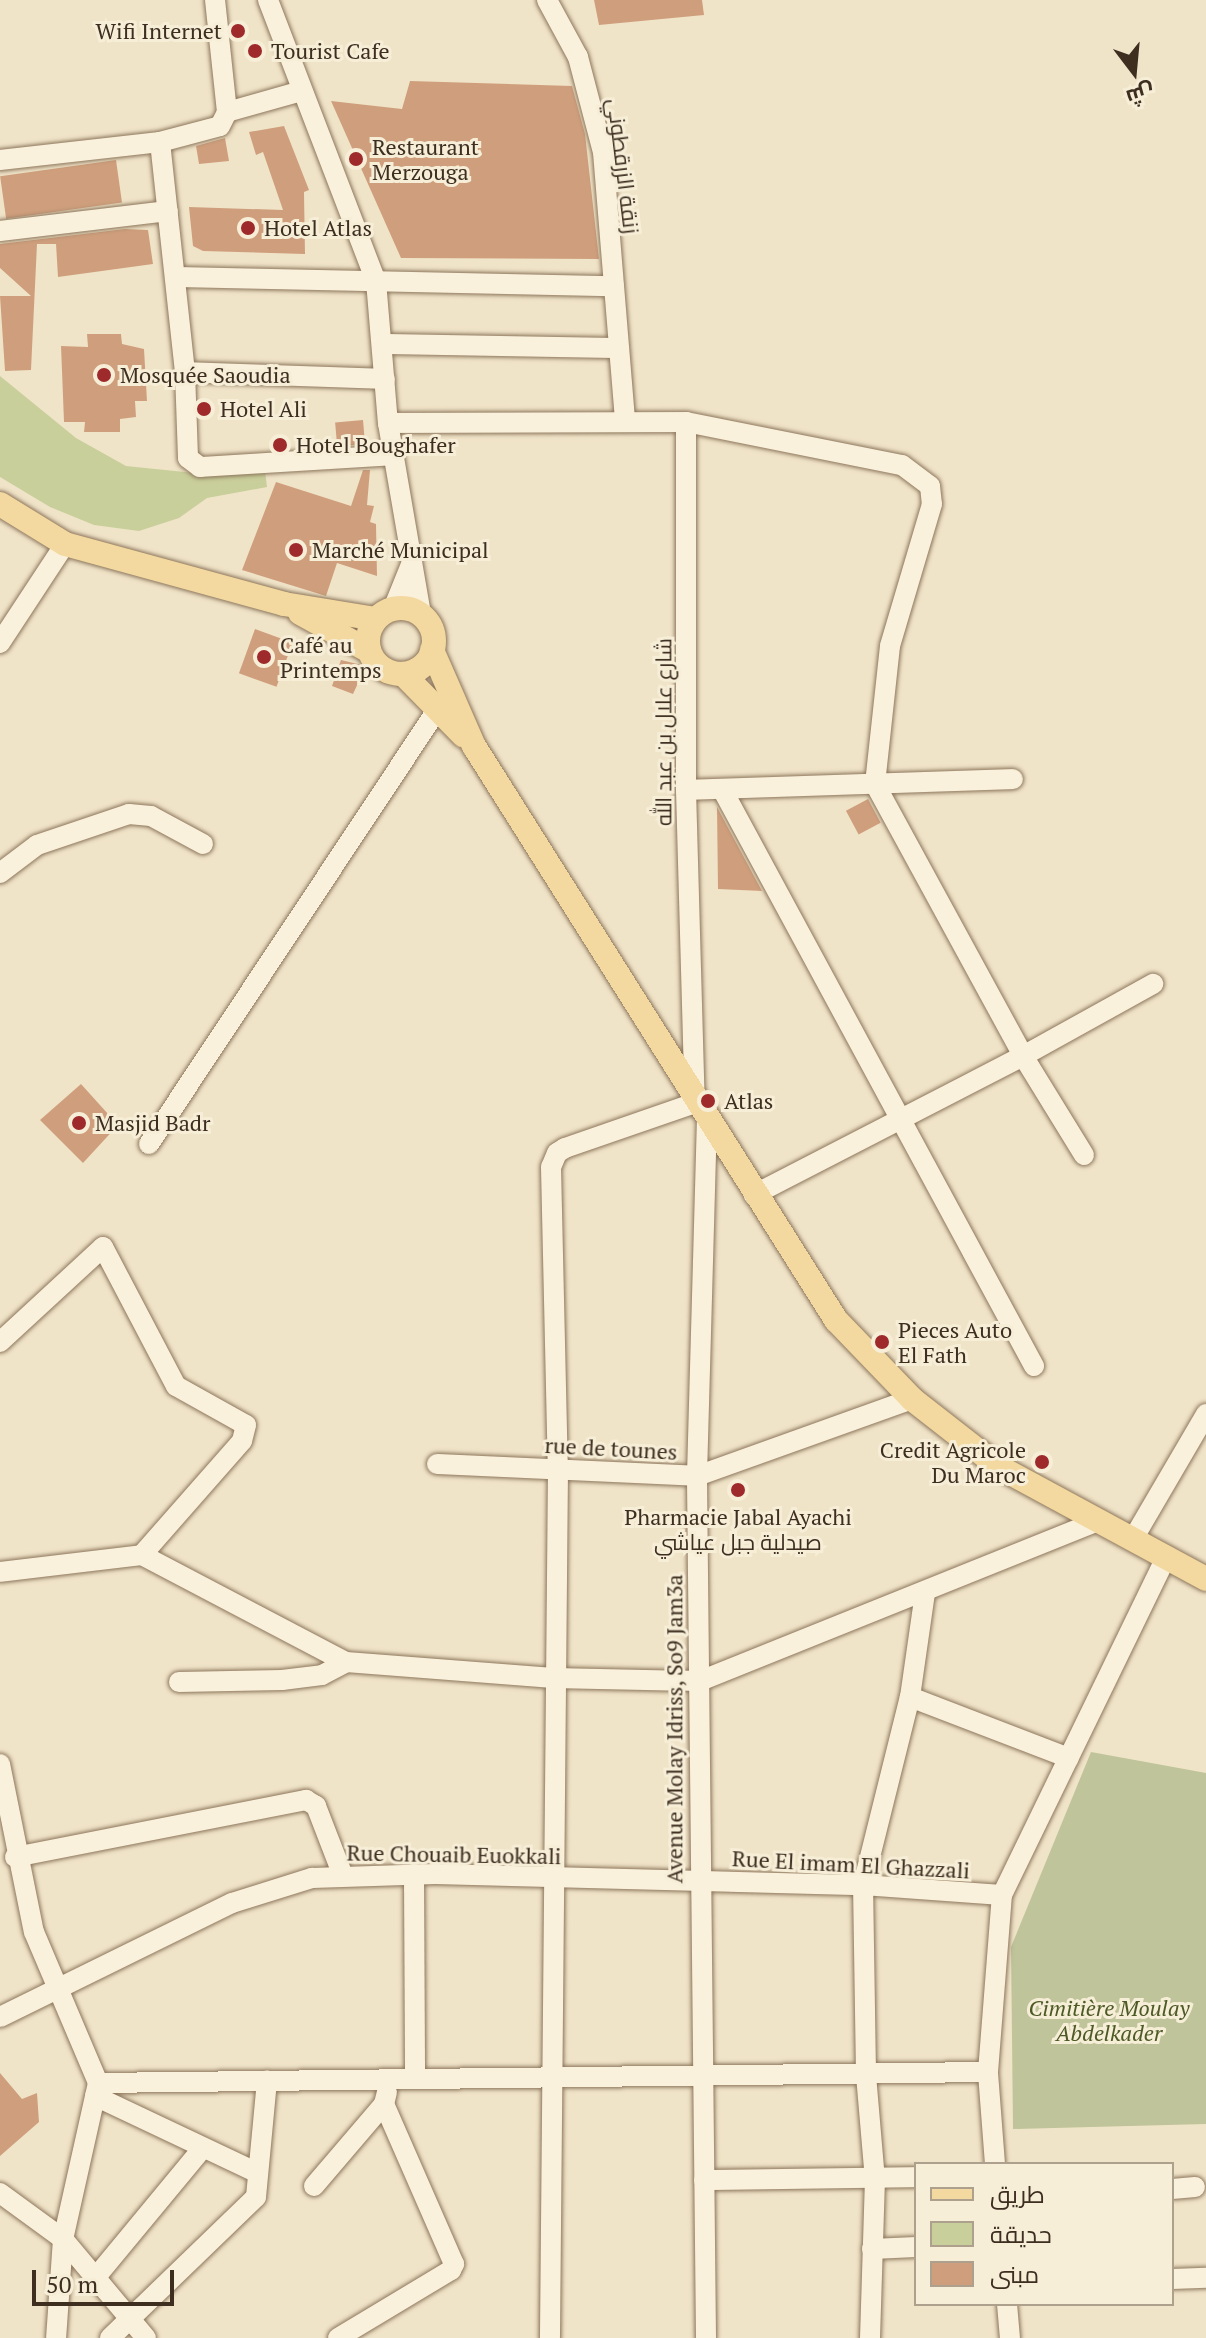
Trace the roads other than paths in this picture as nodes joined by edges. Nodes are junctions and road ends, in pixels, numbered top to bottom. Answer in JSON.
{"nodes":[{"id":1,"x":215,"y":0,"type":"edge"},
{"id":2,"x":268,"y":0,"type":"edge"},
{"id":3,"x":547,"y":0,"type":"edge"},
{"id":4,"x":301,"y":91,"type":"junction"},
{"id":5,"x":227,"y":112,"type":"junction"},
{"id":6,"x":160,"y":142,"type":"junction"},
{"id":7,"x":0,"y":160,"type":"edge"},
{"id":8,"x":168,"y":211,"type":"junction"},
{"id":9,"x":0,"y":231,"type":"edge"},
{"id":10,"x":175,"y":277,"type":"junction"},
{"id":11,"x":376,"y":281,"type":"junction"},
{"id":12,"x":614,"y":286,"type":"junction"},
{"id":13,"x":383,"y":344,"type":"junction"},
{"id":14,"x":618,"y":348,"type":"junction"},
{"id":15,"x":185,"y":372,"type":"junction"},
{"id":16,"x":385,"y":379,"type":"junction"},
{"id":17,"x":625,"y":419,"type":"junction"},
{"id":18,"x":686,"y":422,"type":"junction"},
{"id":19,"x":388,"y":423,"type":"junction"},
{"id":20,"x":394,"y":455,"type":"junction"},
{"id":21,"x":0,"y":504,"type":"edge"},
{"id":22,"x":65,"y":544,"type":"junction"},
{"id":23,"x":412,"y":562,"type":"junction"},
{"id":24,"x":284,"y":604,"type":"junction"},
{"id":25,"x":385,"y":614,"type":"junction"},
{"id":26,"x":421,"y":615,"type":"junction"},
{"id":27,"x":0,"y":643,"type":"edge"},
{"id":28,"x":432,"y":650,"type":"junction"},
{"id":29,"x":369,"y":651,"type":"junction"},
{"id":30,"x":403,"y":674,"type":"junction"},
{"id":31,"x":437,"y":710,"type":"junction"},
{"id":32,"x":474,"y":746,"type":"junction"},
{"id":33,"x":1013,"y":779,"type":"dead end"},
{"id":34,"x":875,"y":784,"type":"junction"},
{"id":35,"x":722,"y":789,"type":"junction"},
{"id":36,"x":686,"y":790,"type":"junction"},
{"id":37,"x":203,"y":844,"type":"dead end"},
{"id":38,"x":0,"y":873,"type":"edge"},
{"id":39,"x":1153,"y":984,"type":"dead end"},
{"id":40,"x":1023,"y":1056,"type":"junction"},
{"id":41,"x":701,"y":1112,"type":"junction"},
{"id":42,"x":897,"y":1120,"type":"junction"},
{"id":43,"x":149,"y":1144,"type":"dead end"},
{"id":44,"x":1084,"y":1155,"type":"dead end"},
{"id":45,"x":754,"y":1195,"type":"junction"},
{"id":46,"x":0,"y":1342,"type":"edge"},
{"id":47,"x":1034,"y":1366,"type":"dead end"},
{"id":48,"x":912,"y":1399,"type":"junction"},
{"id":49,"x":1206,"y":1414,"type":"edge"},
{"id":50,"x":437,"y":1464,"type":"dead end"},
{"id":51,"x":558,"y":1469,"type":"junction"},
{"id":52,"x":697,"y":1476,"type":"junction"},
{"id":53,"x":1096,"y":1522,"type":"junction"},
{"id":54,"x":1133,"y":1539,"type":"junction"},
{"id":55,"x":142,"y":1555,"type":"junction"},
{"id":56,"x":1166,"y":1557,"type":"junction"},
{"id":57,"x":0,"y":1572,"type":"edge"},
{"id":58,"x":1206,"y":1579,"type":"edge"},
{"id":59,"x":925,"y":1593,"type":"junction"},
{"id":60,"x":346,"y":1662,"type":"junction"},
{"id":61,"x":553,"y":1678,"type":"junction"},
{"id":62,"x":700,"y":1681,"type":"junction"},
{"id":63,"x":179,"y":1682,"type":"dead end"},
{"id":64,"x":910,"y":1697,"type":"junction"},
{"id":65,"x":1069,"y":1758,"type":"junction"},
{"id":66,"x":0,"y":1764,"type":"edge"},
{"id":67,"x":15,"y":1857,"type":"junction"},
{"id":68,"x":414,"y":1874,"type":"junction"},
{"id":69,"x":343,"y":1876,"type":"junction"},
{"id":70,"x":552,"y":1880,"type":"junction"},
{"id":71,"x":698,"y":1882,"type":"junction"},
{"id":72,"x":863,"y":1885,"type":"junction"},
{"id":73,"x":1002,"y":1895,"type":"junction"},
{"id":74,"x":54,"y":1986,"type":"junction"},
{"id":75,"x":0,"y":2017,"type":"edge"},
{"id":76,"x":988,"y":2072,"type":"junction"},
{"id":77,"x":866,"y":2074,"type":"junction"},
{"id":78,"x":702,"y":2076,"type":"junction"},
{"id":79,"x":555,"y":2078,"type":"junction"},
{"id":80,"x":415,"y":2079,"type":"junction"},
{"id":81,"x":391,"y":2080,"type":"junction"},
{"id":82,"x":267,"y":2081,"type":"junction"},
{"id":83,"x":96,"y":2090,"type":"junction"},
{"id":84,"x":384,"y":2104,"type":"junction"},
{"id":85,"x":201,"y":2150,"type":"junction"},
{"id":86,"x":995,"y":2162,"type":"edge"},
{"id":87,"x":258,"y":2173,"type":"junction"},
{"id":88,"x":914,"y":2177,"type":"edge"},
{"id":89,"x":704,"y":2180,"type":"junction"},
{"id":90,"x":875,"y":2180,"type":"junction"},
{"id":91,"x":314,"y":2186,"type":"dead end"},
{"id":92,"x":1195,"y":2187,"type":"dead end"},
{"id":93,"x":1174,"y":2189,"type":"edge"},
{"id":94,"x":0,"y":2193,"type":"edge"},
{"id":95,"x":63,"y":2239,"type":"junction"},
{"id":96,"x":914,"y":2247,"type":"edge"},
{"id":97,"x":872,"y":2249,"type":"junction"},
{"id":98,"x":96,"y":2277,"type":"junction"},
{"id":99,"x":1206,"y":2278,"type":"edge"},
{"id":100,"x":1174,"y":2279,"type":"edge"},
{"id":101,"x":1007,"y":2306,"type":"edge"},
{"id":102,"x":132,"y":2319,"type":"junction"},
{"id":103,"x":56,"y":2338,"type":"edge"},
{"id":104,"x":110,"y":2338,"type":"edge"},
{"id":105,"x":146,"y":2338,"type":"edge"},
{"id":106,"x":338,"y":2338,"type":"edge"},
{"id":107,"x":550,"y":2338,"type":"edge"},
{"id":108,"x":706,"y":2338,"type":"edge"},
{"id":109,"x":870,"y":2338,"type":"edge"},
{"id":110,"x":1010,"y":2338,"type":"edge"}],
"edges":[{"from":1,"to":5,"type":"street"},
{"from":2,"to":4,"type":"street"},
{"from":3,"to":12,"type":"street","name":"زنقة الزرقطوني"},
{"from":4,"to":5,"type":"street"},
{"from":4,"to":11,"type":"street"},
{"from":5,"to":6,"type":"street"},
{"from":6,"to":7,"type":"street"},
{"from":6,"to":8,"type":"street"},
{"from":8,"to":9,"type":"street"},
{"from":8,"to":10,"type":"street"},
{"from":10,"to":11,"type":"street"},
{"from":10,"to":15,"type":"street"},
{"from":11,"to":12,"type":"street"},
{"from":11,"to":13,"type":"street"},
{"from":12,"to":14,"type":"street","name":"زنقة الزرقطوني"},
{"from":13,"to":14,"type":"street"},
{"from":13,"to":16,"type":"street"},
{"from":14,"to":17,"type":"street","name":"زنقة الزرقطوني"},
{"from":15,"to":16,"type":"street"},
{"from":15,"to":20,"type":"street"},
{"from":16,"to":19,"type":"street"},
{"from":17,"to":18,"type":"street"},
{"from":17,"to":19,"type":"street"},
{"from":18,"to":34,"type":"street"},
{"from":18,"to":36,"type":"street","name":"شارع علال بن عبد الله"},
{"from":19,"to":20,"type":"street"},
{"from":20,"to":23,"type":"street"},
{"from":21,"to":22,"type":"main road"},
{"from":22,"to":24,"type":"main road"},
{"from":22,"to":27,"type":"street"},
{"from":23,"to":25,"type":"street"},
{"from":23,"to":26,"type":"street"},
{"from":24,"to":25,"type":"main road"},
{"from":24,"to":29,"type":"main road"},
{"from":25,"to":26,"type":"main road"},
{"from":25,"to":29,"type":"main road"},
{"from":26,"to":28,"type":"main road"},
{"from":28,"to":30,"type":"main road"},
{"from":28,"to":32,"type":"main road"},
{"from":29,"to":30,"type":"main road"},
{"from":30,"to":31,"type":"main road"},
{"from":31,"to":32,"type":"main road"},
{"from":31,"to":43,"type":"street"},
{"from":32,"to":41,"type":"main road"},
{"from":33,"to":34,"type":"street"},
{"from":34,"to":35,"type":"street"},
{"from":34,"to":40,"type":"street"},
{"from":35,"to":36,"type":"street"},
{"from":35,"to":42,"type":"street"},
{"from":36,"to":41,"type":"street","name":"شارع علال بن عبد الله"},
{"from":37,"to":38,"type":"street"},
{"from":39,"to":40,"type":"street"},
{"from":40,"to":42,"type":"street"},
{"from":40,"to":44,"type":"street"},
{"from":41,"to":45,"type":"main road"},
{"from":41,"to":51,"type":"street"},
{"from":41,"to":52,"type":"street","name":"Avenue Molay Idriss, So9 Jam3a"},
{"from":42,"to":45,"type":"street"},
{"from":42,"to":47,"type":"street"},
{"from":45,"to":48,"type":"main road"},
{"from":46,"to":55,"type":"street"},
{"from":48,"to":52,"type":"street","name":"rue de tounes"},
{"from":48,"to":53,"type":"main road"},
{"from":49,"to":54,"type":"street"},
{"from":50,"to":51,"type":"street","name":"rue de tounes"},
{"from":51,"to":52,"type":"street","name":"rue de tounes"},
{"from":51,"to":61,"type":"street"},
{"from":52,"to":62,"type":"street","name":"Avenue Molay Idriss, So9 Jam3a"},
{"from":53,"to":54,"type":"main road"},
{"from":53,"to":59,"type":"street"},
{"from":54,"to":56,"type":"main road"},
{"from":55,"to":57,"type":"street"},
{"from":55,"to":60,"type":"street"},
{"from":56,"to":58,"type":"main road"},
{"from":56,"to":65,"type":"street"},
{"from":59,"to":62,"type":"street"},
{"from":59,"to":64,"type":"street"},
{"from":60,"to":61,"type":"street"},
{"from":60,"to":63,"type":"street"},
{"from":61,"to":62,"type":"street"},
{"from":61,"to":70,"type":"street"},
{"from":62,"to":71,"type":"street","name":"Avenue Molay Idriss, So9 Jam3a"},
{"from":64,"to":65,"type":"street"},
{"from":64,"to":72,"type":"street"},
{"from":65,"to":73,"type":"street"},
{"from":66,"to":67,"type":"street"},
{"from":67,"to":69,"type":"street"},
{"from":67,"to":74,"type":"street"},
{"from":68,"to":69,"type":"street","name":"Rue Chouaib Euokkali"},
{"from":68,"to":70,"type":"street","name":"Rue Chouaib Euokkali"},
{"from":68,"to":80,"type":"street"},
{"from":69,"to":74,"type":"street","name":"Rue Chouaib Euokkali"},
{"from":70,"to":71,"type":"street","name":"Rue Chouaib Euokkali"},
{"from":70,"to":79,"type":"street"},
{"from":71,"to":72,"type":"street","name":"Rue El imam El Ghazzali"},
{"from":71,"to":78,"type":"street","name":"Avenue Molay Idriss, So9 Jam3a"},
{"from":72,"to":73,"type":"street","name":"Rue El imam El Ghazzali"},
{"from":72,"to":77,"type":"street"},
{"from":73,"to":76,"type":"street"},
{"from":74,"to":75,"type":"street","name":"Rue Chouaib Euokkali"},
{"from":74,"to":83,"type":"street"},
{"from":76,"to":77,"type":"street"},
{"from":76,"to":86,"type":"street"},
{"from":77,"to":78,"type":"street"},
{"from":77,"to":90,"type":"street"},
{"from":78,"to":79,"type":"street"},
{"from":78,"to":89,"type":"street","name":"Avenue Molay Idriss, So9 Jam3a"},
{"from":79,"to":80,"type":"street"},
{"from":79,"to":107,"type":"street"},
{"from":80,"to":81,"type":"street"},
{"from":81,"to":82,"type":"street"},
{"from":81,"to":84,"type":"street"},
{"from":82,"to":83,"type":"street"},
{"from":82,"to":87,"type":"street"},
{"from":83,"to":85,"type":"street"},
{"from":83,"to":95,"type":"street"},
{"from":84,"to":91,"type":"street"},
{"from":84,"to":106,"type":"street"},
{"from":85,"to":87,"type":"street"},
{"from":85,"to":98,"type":"street"},
{"from":87,"to":102,"type":"street"},
{"from":88,"to":90,"type":"street"},
{"from":89,"to":90,"type":"street"},
{"from":89,"to":108,"type":"street","name":"Avenue Molay Idriss, So9 Jam3a"},
{"from":90,"to":97,"type":"street"},
{"from":92,"to":93,"type":"street"},
{"from":94,"to":95,"type":"street"},
{"from":95,"to":98,"type":"street"},
{"from":95,"to":103,"type":"street"},
{"from":96,"to":97,"type":"street"},
{"from":97,"to":109,"type":"street"},
{"from":98,"to":102,"type":"street"},
{"from":99,"to":100,"type":"street"},
{"from":101,"to":110,"type":"street"},
{"from":102,"to":104,"type":"street"},
{"from":102,"to":105,"type":"street"}]}
